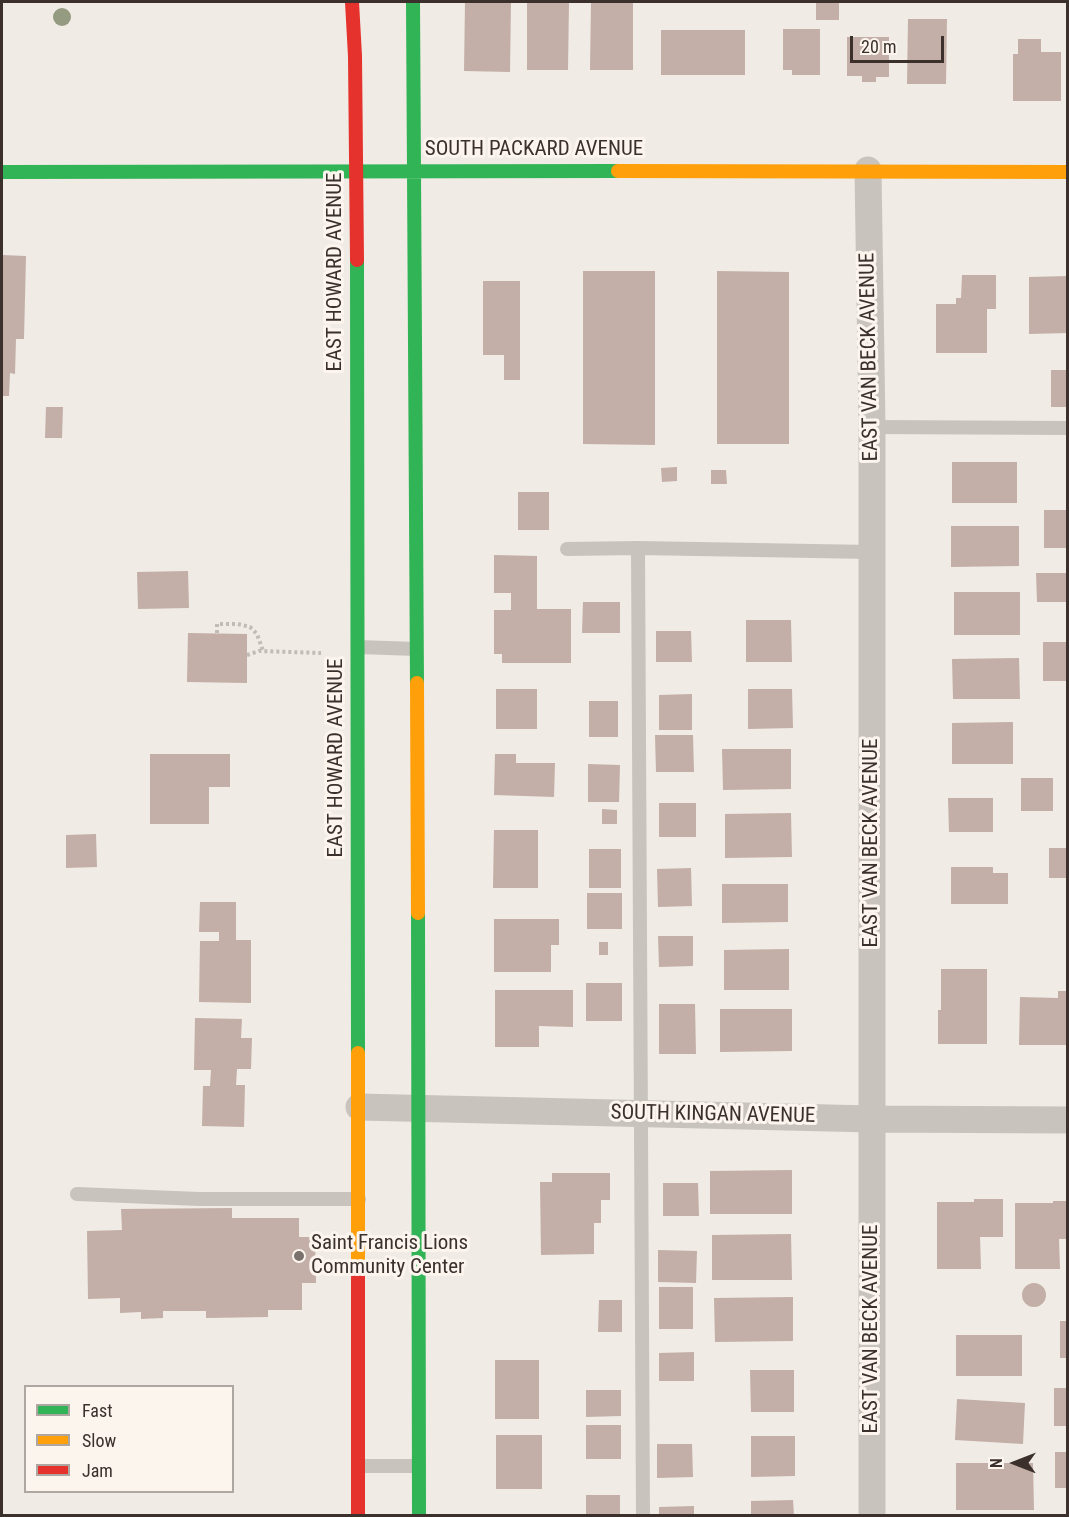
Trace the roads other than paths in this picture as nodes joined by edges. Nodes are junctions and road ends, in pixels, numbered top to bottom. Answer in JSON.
{"nodes":[{"id":1,"x":352,"y":2,"type":"edge"},
{"id":2,"x":413,"y":2,"type":"edge"},
{"id":3,"x":868,"y":170,"type":"junction"},
{"id":4,"x":357,"y":171,"type":"junction"},
{"id":5,"x":415,"y":171,"type":"junction"},
{"id":6,"x":2,"y":172,"type":"edge"},
{"id":7,"x":1068,"y":172,"type":"edge"},
{"id":8,"x":872,"y":427,"type":"junction"},
{"id":9,"x":1068,"y":428,"type":"edge"},
{"id":10,"x":638,"y":548,"type":"junction"},
{"id":11,"x":567,"y":549,"type":"dead end"},
{"id":12,"x":872,"y":552,"type":"junction"},
{"id":13,"x":358,"y":647,"type":"junction"},
{"id":14,"x":416,"y":649,"type":"junction"},
{"id":15,"x":359,"y":1107,"type":"junction"},
{"id":16,"x":419,"y":1108,"type":"junction"},
{"id":17,"x":640,"y":1114,"type":"junction"},
{"id":18,"x":872,"y":1119,"type":"junction"},
{"id":19,"x":1068,"y":1120,"type":"edge"},
{"id":20,"x":77,"y":1194,"type":"dead end"},
{"id":21,"x":359,"y":1199,"type":"junction"},
{"id":22,"x":358,"y":1466,"type":"junction"},
{"id":23,"x":419,"y":1466,"type":"junction"},
{"id":24,"x":358,"y":1515,"type":"edge"},
{"id":25,"x":419,"y":1515,"type":"edge"},
{"id":26,"x":643,"y":1515,"type":"edge"},
{"id":27,"x":872,"y":1515,"type":"edge"}],
"edges":[{"from":1,"to":4,"type":"main road","name":"EAST HOWARD AVENUE"},
{"from":2,"to":5,"type":"main road"},
{"from":3,"to":5,"type":"main road","name":"SOUTH PACKARD AVENUE"},
{"from":3,"to":7,"type":"main road","name":"SOUTH PACKARD AVENUE"},
{"from":3,"to":8,"type":"street","name":"EAST VAN BECK AVENUE"},
{"from":4,"to":5,"type":"main road","name":"SOUTH PACKARD AVENUE"},
{"from":4,"to":6,"type":"main road","name":"SOUTH PACKARD AVENUE"},
{"from":4,"to":13,"type":"main road","name":"EAST HOWARD AVENUE"},
{"from":5,"to":14,"type":"main road"},
{"from":8,"to":9,"type":"lane"},
{"from":8,"to":12,"type":"street","name":"EAST VAN BECK AVENUE"},
{"from":10,"to":11,"type":"lane"},
{"from":10,"to":12,"type":"lane"},
{"from":10,"to":17,"type":"lane"},
{"from":12,"to":18,"type":"street","name":"EAST VAN BECK AVENUE"},
{"from":13,"to":14,"type":"lane"},
{"from":13,"to":15,"type":"main road","name":"EAST HOWARD AVENUE"},
{"from":14,"to":16,"type":"main road"},
{"from":15,"to":16,"type":"street","name":"SOUTH KINGAN AVENUE"},
{"from":15,"to":21,"type":"main road","name":"EAST HOWARD AVENUE"},
{"from":16,"to":17,"type":"street","name":"SOUTH KINGAN AVENUE"},
{"from":16,"to":23,"type":"main road"},
{"from":17,"to":18,"type":"street","name":"SOUTH KINGAN AVENUE"},
{"from":17,"to":26,"type":"lane"},
{"from":18,"to":19,"type":"street","name":"SOUTH KINGAN AVENUE"},
{"from":18,"to":27,"type":"street","name":"EAST VAN BECK AVENUE"},
{"from":20,"to":21,"type":"lane"},
{"from":21,"to":22,"type":"main road","name":"EAST HOWARD AVENUE"},
{"from":22,"to":23,"type":"lane"},
{"from":22,"to":24,"type":"main road","name":"EAST HOWARD AVENUE"},
{"from":23,"to":25,"type":"main road"}]}
